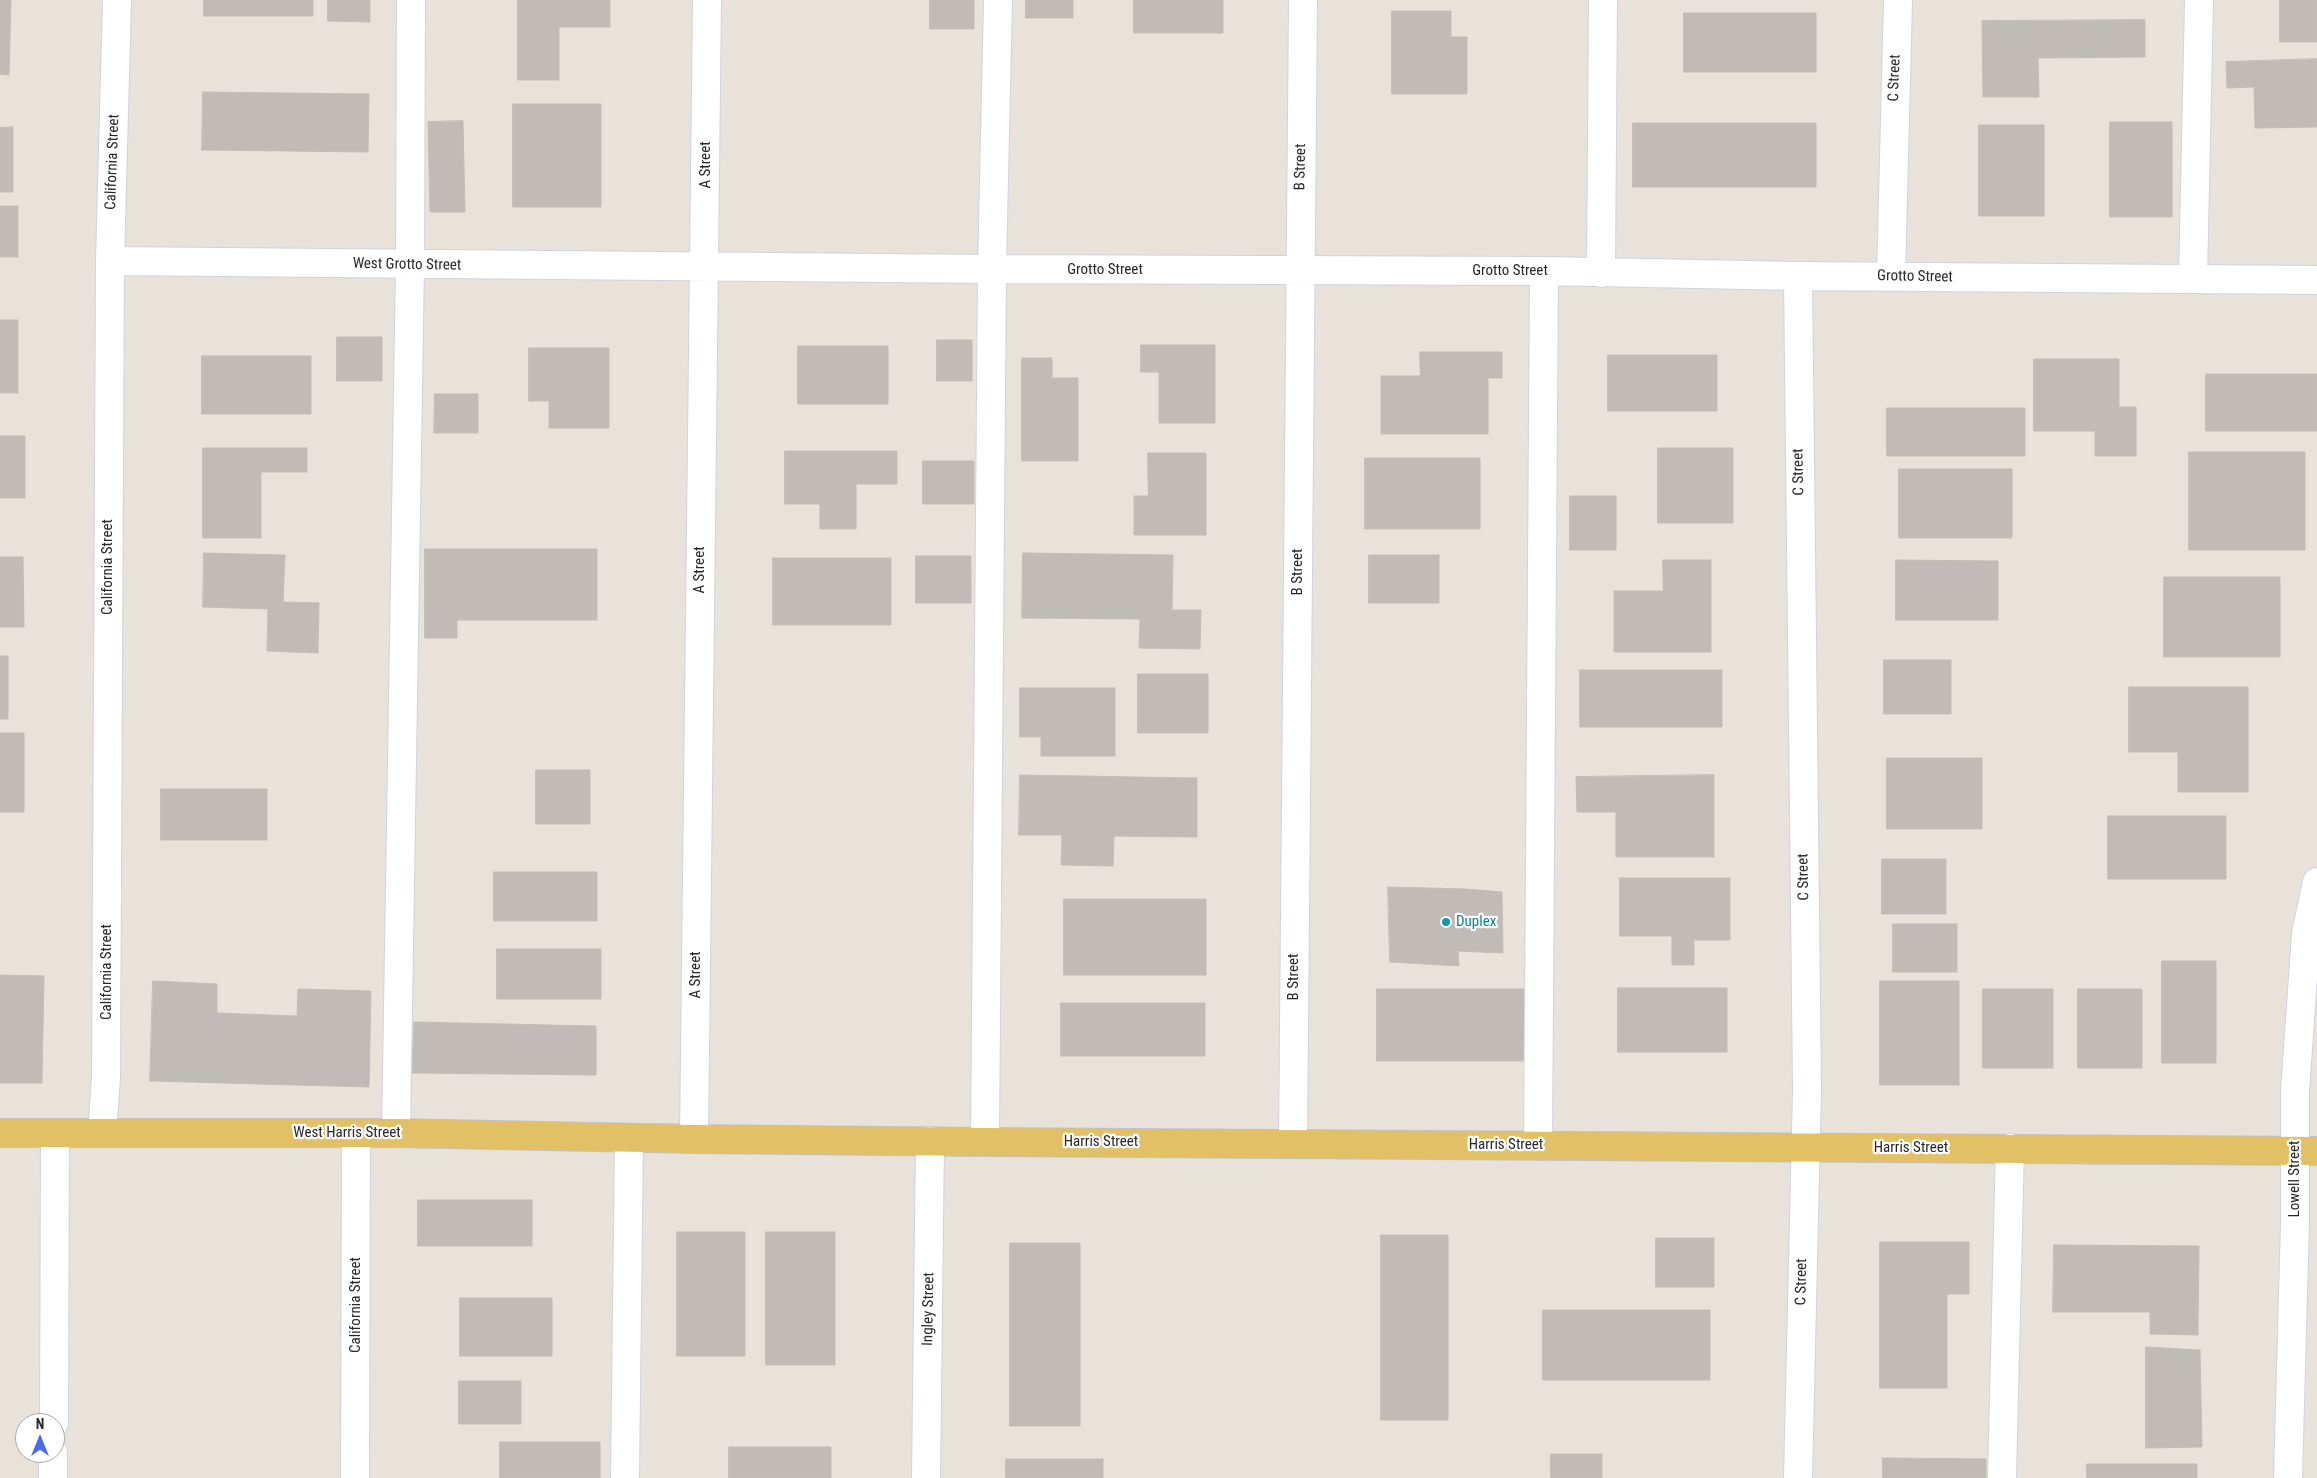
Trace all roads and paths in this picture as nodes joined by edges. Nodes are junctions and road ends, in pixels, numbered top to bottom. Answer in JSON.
{"nodes":[{"id":1,"x":117,"y":0,"type":"edge"},
{"id":2,"x":411,"y":0,"type":"edge"},
{"id":3,"x":707,"y":0,"type":"edge"},
{"id":4,"x":998,"y":0,"type":"edge"},
{"id":5,"x":1303,"y":0,"type":"edge"},
{"id":6,"x":1604,"y":0,"type":"edge"},
{"id":7,"x":1898,"y":0,"type":"edge"},
{"id":8,"x":2199,"y":0,"type":"edge"},
{"id":9,"x":110,"y":261,"type":"junction"},
{"id":10,"x":410,"y":265,"type":"junction"},
{"id":11,"x":704,"y":266,"type":"junction"},
{"id":12,"x":992,"y":269,"type":"junction"},
{"id":13,"x":1544,"y":271,"type":"junction"},
{"id":14,"x":1300,"y":272,"type":"junction"},
{"id":15,"x":1601,"y":273,"type":"junction"},
{"id":16,"x":1798,"y":276,"type":"junction"},
{"id":17,"x":1891,"y":276,"type":"junction"},
{"id":18,"x":2193,"y":279,"type":"junction"},
{"id":19,"x":2317,"y":280,"type":"edge"},
{"id":20,"x":2317,"y":882,"type":"edge"},
{"id":21,"x":0,"y":1133,"type":"edge"},
{"id":22,"x":54,"y":1133,"type":"junction"},
{"id":23,"x":102,"y":1133,"type":"junction"},
{"id":24,"x":356,"y":1133,"type":"junction"},
{"id":25,"x":396,"y":1133,"type":"junction"},
{"id":26,"x":629,"y":1138,"type":"junction"},
{"id":27,"x":694,"y":1139,"type":"junction"},
{"id":28,"x":930,"y":1140,"type":"junction"},
{"id":29,"x":985,"y":1142,"type":"junction"},
{"id":30,"x":1293,"y":1143,"type":"junction"},
{"id":31,"x":1538,"y":1145,"type":"junction"},
{"id":32,"x":1806,"y":1148,"type":"junction"},
{"id":33,"x":2010,"y":1148,"type":"junction"},
{"id":34,"x":2306,"y":1151,"type":"edge"},
{"id":35,"x":54,"y":1413,"type":"edge"},
{"id":36,"x":54,"y":1463,"type":"edge"},
{"id":37,"x":53,"y":1478,"type":"edge"},
{"id":38,"x":355,"y":1478,"type":"edge"},
{"id":39,"x":625,"y":1478,"type":"edge"},
{"id":40,"x":926,"y":1478,"type":"edge"},
{"id":41,"x":1798,"y":1478,"type":"edge"},
{"id":42,"x":2002,"y":1478,"type":"edge"},
{"id":43,"x":2288,"y":1478,"type":"edge"}],
"edges":[{"from":1,"to":9,"type":"street","name":"California Street"},
{"from":2,"to":10,"type":"street"},
{"from":3,"to":11,"type":"street","name":"A Street"},
{"from":4,"to":12,"type":"street"},
{"from":5,"to":14,"type":"street","name":"B Street"},
{"from":6,"to":15,"type":"street"},
{"from":7,"to":17,"type":"street","name":"C Street"},
{"from":8,"to":18,"type":"street"},
{"from":9,"to":10,"type":"street","name":"West Grotto Street"},
{"from":9,"to":23,"type":"street","name":"California Street"},
{"from":10,"to":11,"type":"street","name":"West Grotto Street"},
{"from":10,"to":25,"type":"street"},
{"from":11,"to":12,"type":"street","name":"Grotto Street"},
{"from":11,"to":27,"type":"street","name":"A Street"},
{"from":12,"to":14,"type":"street","name":"Grotto Street"},
{"from":12,"to":29,"type":"street"},
{"from":13,"to":14,"type":"street","name":"Grotto Street"},
{"from":13,"to":15,"type":"street","name":"Grotto Street"},
{"from":13,"to":31,"type":"street"},
{"from":14,"to":30,"type":"street","name":"B Street"},
{"from":15,"to":16,"type":"street","name":"Grotto Street"},
{"from":16,"to":17,"type":"street","name":"Grotto Street"},
{"from":16,"to":32,"type":"street","name":"C Street"},
{"from":17,"to":18,"type":"street","name":"Grotto Street"},
{"from":18,"to":19,"type":"street","name":"Grotto Street"},
{"from":20,"to":34,"type":"street","name":"Lowell Street"},
{"from":21,"to":22,"type":"main road","name":"West Harris Street"},
{"from":22,"to":23,"type":"main road","name":"West Harris Street"},
{"from":22,"to":35,"type":"street"},
{"from":23,"to":24,"type":"main road","name":"West Harris Street"},
{"from":24,"to":25,"type":"main road","name":"West Harris Street"},
{"from":24,"to":38,"type":"street","name":"California Street"},
{"from":25,"to":26,"type":"main road","name":"West Harris Street"},
{"from":26,"to":27,"type":"main road","name":"West Harris Street"},
{"from":26,"to":39,"type":"street"},
{"from":27,"to":28,"type":"main road","name":"Harris Street"},
{"from":28,"to":29,"type":"main road","name":"Harris Street"},
{"from":28,"to":40,"type":"street","name":"Ingley Street"},
{"from":29,"to":30,"type":"main road","name":"Harris Street"},
{"from":30,"to":31,"type":"main road","name":"Harris Street"},
{"from":31,"to":32,"type":"main road","name":"Harris Street"},
{"from":32,"to":33,"type":"main road","name":"Harris Street"},
{"from":32,"to":41,"type":"street","name":"C Street"},
{"from":33,"to":34,"type":"main road","name":"Harris Street"},
{"from":33,"to":42,"type":"street"},
{"from":34,"to":43,"type":"street","name":"Lowell Street"},
{"from":36,"to":37,"type":"street"}]}
